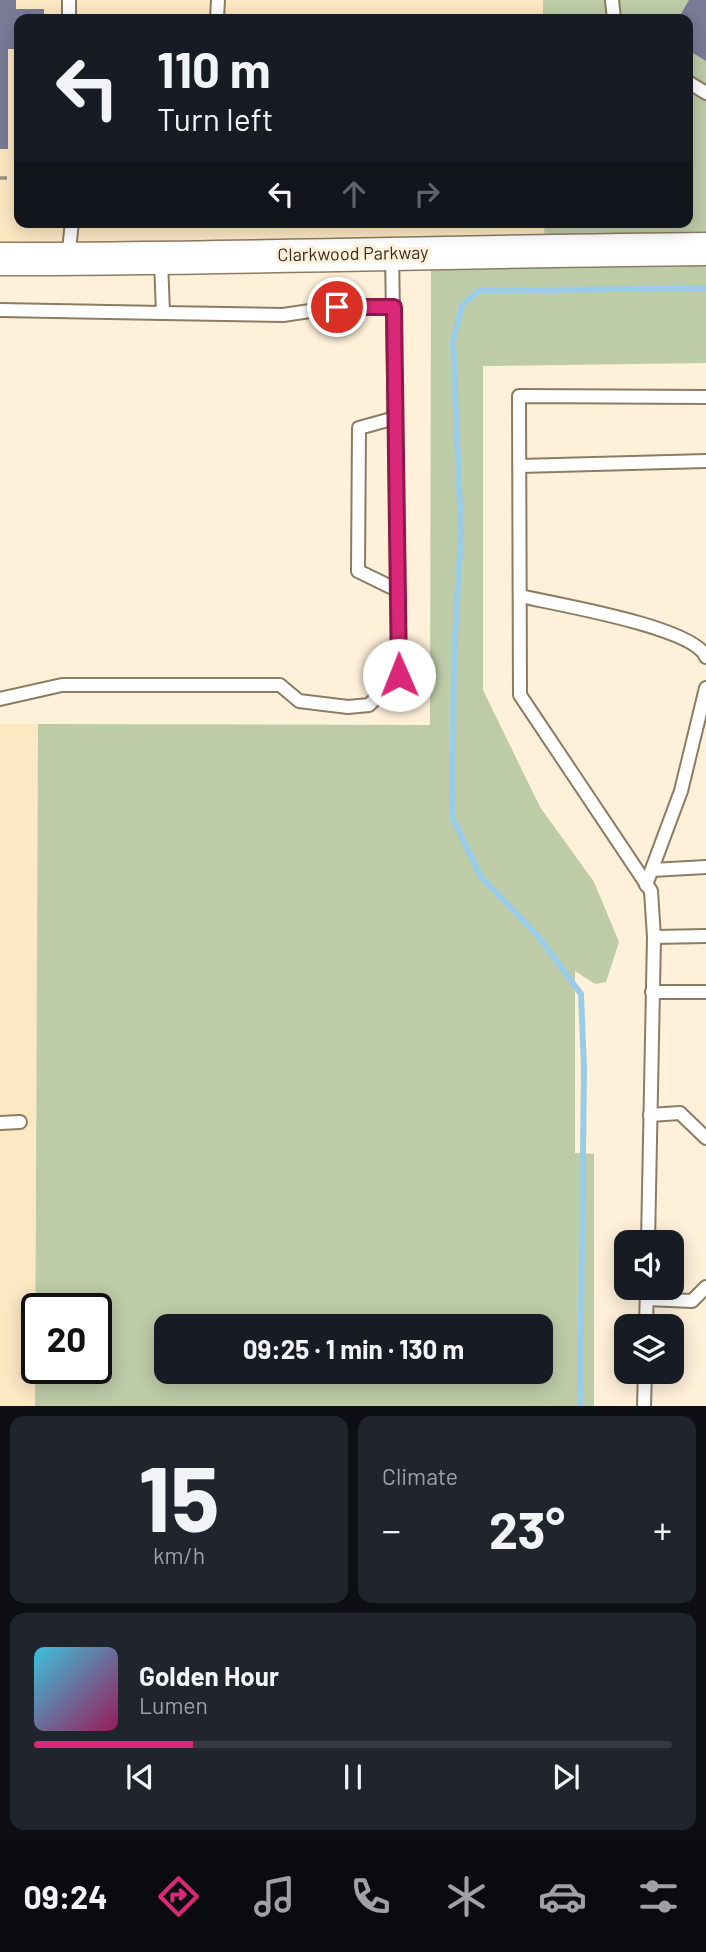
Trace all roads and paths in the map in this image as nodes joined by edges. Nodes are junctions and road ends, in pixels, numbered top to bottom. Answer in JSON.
{"nodes":[{"id":1,"x":0,"y":178,"type":"edge"},
{"id":2,"x":10,"y":178,"type":"dead end"},
{"id":3,"x":71,"y":228,"type":"edge"},
{"id":4,"x":706,"y":249,"type":"edge"},
{"id":5,"x":391,"y":252,"type":"junction"},
{"id":6,"x":0,"y":258,"type":"edge"},
{"id":7,"x":68,"y":259,"type":"junction"},
{"id":8,"x":161,"y":260,"type":"junction"},
{"id":9,"x":394,"y":307,"type":"junction"},
{"id":10,"x":0,"y":310,"type":"edge"},
{"id":11,"x":163,"y":313,"type":"junction"},
{"id":12,"x":706,"y":397,"type":"edge"},
{"id":13,"x":395,"y":418,"type":"junction"},
{"id":14,"x":706,"y":461,"type":"edge"},
{"id":15,"x":520,"y":466,"type":"junction"},
{"id":16,"x":397,"y":590,"type":"junction"},
{"id":17,"x":520,"y":596,"type":"junction"},
{"id":18,"x":706,"y":657,"type":"edge"},
{"id":19,"x":706,"y":688,"type":"edge"},
{"id":20,"x":0,"y":699,"type":"edge"},
{"id":21,"x":706,"y":867,"type":"edge"},
{"id":22,"x":652,"y":870,"type":"junction"},
{"id":23,"x":646,"y":885,"type":"junction"},
{"id":24,"x":706,"y":936,"type":"edge"},
{"id":25,"x":654,"y":937,"type":"junction"},
{"id":26,"x":653,"y":992,"type":"junction"},
{"id":27,"x":706,"y":992,"type":"edge"},
{"id":28,"x":650,"y":1115,"type":"junction"},
{"id":29,"x":20,"y":1122,"type":"dead end"},
{"id":30,"x":0,"y":1123,"type":"edge"},
{"id":31,"x":706,"y":1138,"type":"edge"},
{"id":32,"x":648,"y":1230,"type":"edge"},
{"id":33,"x":706,"y":1287,"type":"edge"},
{"id":34,"x":684,"y":1300,"type":"edge"},
{"id":35,"x":645,"y":1384,"type":"edge"},
{"id":36,"x":644,"y":1406,"type":"edge"}],
"edges":[{"from":1,"to":2,"type":"path"},
{"from":3,"to":7,"type":"lane"},
{"from":4,"to":5,"type":"street","name":"Clarkwood Parkway"},
{"from":5,"to":8,"type":"street","name":"Clarkwood Parkway"},
{"from":5,"to":9,"type":"lane"},
{"from":6,"to":7,"type":"street","name":"Clarkwood Parkway"},
{"from":7,"to":8,"type":"street","name":"Clarkwood Parkway"},
{"from":8,"to":11,"type":"lane"},
{"from":9,"to":11,"type":"lane"},
{"from":9,"to":13,"type":"lane"},
{"from":10,"to":11,"type":"lane"},
{"from":12,"to":15,"type":"lane"},
{"from":13,"to":16,"type":"lane"},
{"from":13,"to":16,"type":"lane"},
{"from":14,"to":15,"type":"lane"},
{"from":15,"to":17,"type":"lane"},
{"from":16,"to":20,"type":"lane"},
{"from":17,"to":18,"type":"lane"},
{"from":17,"to":23,"type":"lane"},
{"from":19,"to":22,"type":"lane"},
{"from":21,"to":22,"type":"lane"},
{"from":22,"to":23,"type":"lane"},
{"from":23,"to":25,"type":"lane"},
{"from":24,"to":25,"type":"lane"},
{"from":25,"to":26,"type":"lane"},
{"from":26,"to":27,"type":"lane"},
{"from":26,"to":28,"type":"lane"},
{"from":28,"to":31,"type":"lane"},
{"from":28,"to":32,"type":"lane"},
{"from":29,"to":30,"type":"lane"},
{"from":33,"to":34,"type":"lane"},
{"from":35,"to":36,"type":"lane"}]}
